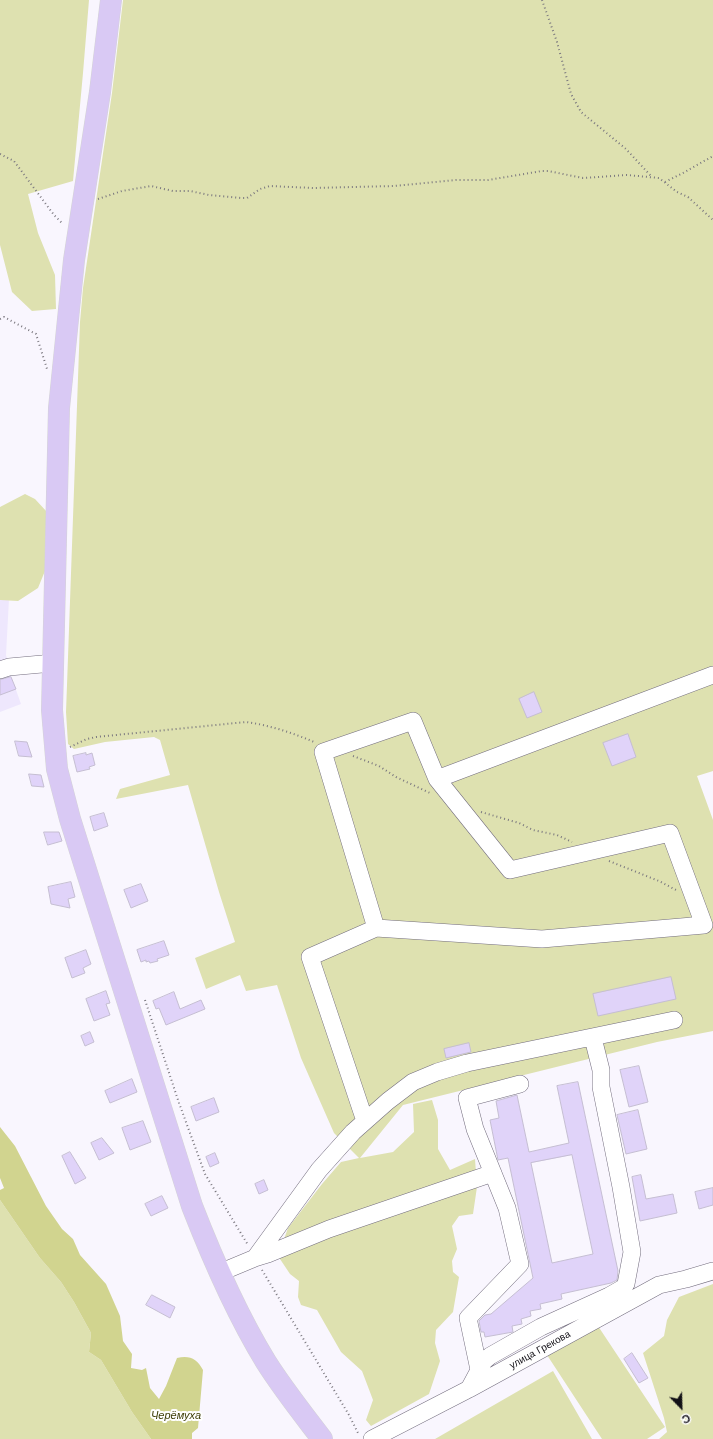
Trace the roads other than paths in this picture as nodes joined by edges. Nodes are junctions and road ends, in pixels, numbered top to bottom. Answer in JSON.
{"nodes":[{"id":1,"x":111,"y":0,"type":"edge"},
{"id":2,"x":53,"y":663,"type":"junction"},
{"id":3,"x":0,"y":670,"type":"edge"},
{"id":4,"x":713,"y":675,"type":"edge"},
{"id":5,"x":436,"y":787,"type":"junction"},
{"id":6,"x":376,"y":928,"type":"junction"},
{"id":7,"x":674,"y":1020,"type":"dead end"},
{"id":8,"x":593,"y":1038,"type":"junction"},
{"id":9,"x":520,"y":1084,"type":"dead end"},
{"id":10,"x":365,"y":1121,"type":"junction"},
{"id":11,"x":493,"y":1173,"type":"junction"},
{"id":12,"x":255,"y":1258,"type":"junction"},
{"id":13,"x":713,"y":1271,"type":"edge"},
{"id":14,"x":219,"y":1273,"type":"junction"},
{"id":15,"x":479,"y":1370,"type":"junction"},
{"id":16,"x":469,"y":1389,"type":"junction"},
{"id":17,"x":322,"y":1439,"type":"edge"},
{"id":18,"x":372,"y":1439,"type":"edge"}],
"edges":[{"from":1,"to":2,"type":"main road"},
{"from":2,"to":3,"type":"lane"},
{"from":2,"to":14,"type":"main road"},
{"from":4,"to":5,"type":"lane"},
{"from":5,"to":6,"type":"lane"},
{"from":5,"to":6,"type":"lane"},
{"from":6,"to":10,"type":"lane"},
{"from":7,"to":8,"type":"lane"},
{"from":8,"to":10,"type":"lane"},
{"from":8,"to":15,"type":"lane"},
{"from":9,"to":11,"type":"lane"},
{"from":10,"to":12,"type":"lane"},
{"from":11,"to":12,"type":"lane"},
{"from":11,"to":15,"type":"lane"},
{"from":12,"to":14,"type":"lane"},
{"from":13,"to":16,"type":"lane","name":"улица Грекова"},
{"from":14,"to":17,"type":"main road"},
{"from":15,"to":16,"type":"lane"},
{"from":16,"to":18,"type":"lane","name":"улица Грекова"}]}
